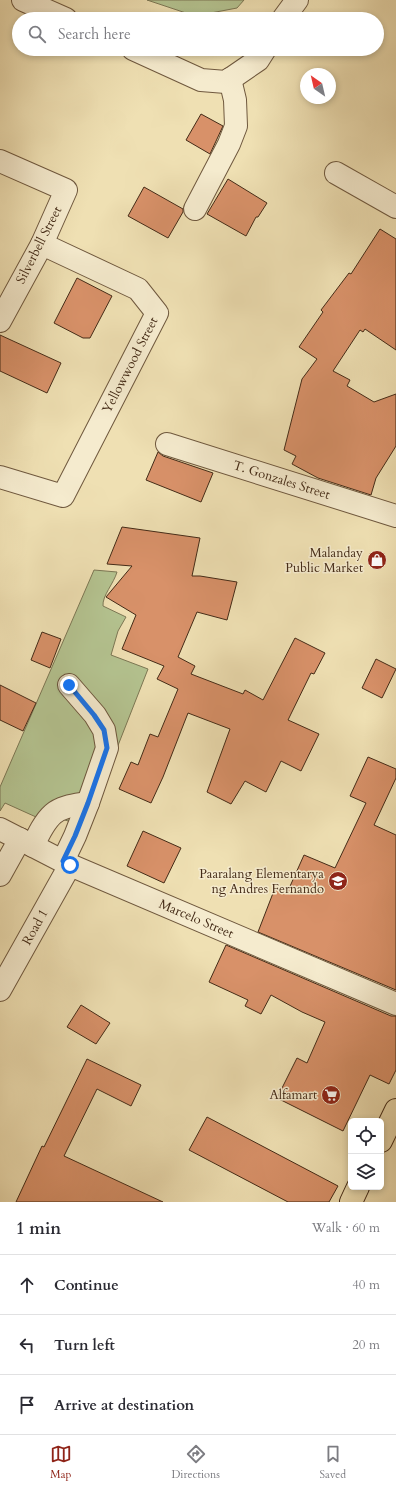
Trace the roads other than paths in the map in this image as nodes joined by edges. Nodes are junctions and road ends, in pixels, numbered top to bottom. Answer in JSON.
{"nodes":[{"id":1,"x":23,"y":0,"type":"edge"},
{"id":2,"x":297,"y":0,"type":"edge"},
{"id":3,"x":50,"y":12,"type":"edge"},
{"id":4,"x":288,"y":12,"type":"edge"},
{"id":5,"x":148,"y":56,"type":"edge"},
{"id":6,"x":261,"y":56,"type":"edge"},
{"id":7,"x":230,"y":79,"type":"junction"},
{"id":8,"x":0,"y":161,"type":"edge"},
{"id":9,"x":336,"y":173,"type":"dead end"},
{"id":10,"x":396,"y":207,"type":"edge"},
{"id":11,"x":195,"y":209,"type":"dead end"},
{"id":12,"x":42,"y":244,"type":"junction"},
{"id":13,"x":0,"y":321,"type":"edge"},
{"id":14,"x":167,"y":444,"type":"dead end"},
{"id":15,"x":0,"y":477,"type":"edge"},
{"id":16,"x":396,"y":516,"type":"edge"},
{"id":17,"x":69,"y":685,"type":"dead end"},
{"id":18,"x":88,"y":803,"type":"junction"},
{"id":19,"x":0,"y":829,"type":"edge"},
{"id":20,"x":26,"y":842,"type":"junction"},
{"id":21,"x":66,"y":863,"type":"junction"},
{"id":22,"x":0,"y":875,"type":"edge"},
{"id":23,"x":0,"y":990,"type":"edge"},
{"id":24,"x":396,"y":1004,"type":"edge"},
{"id":25,"x":396,"y":1110,"type":"edge"},
{"id":26,"x":384,"y":1135,"type":"edge"},
{"id":27,"x":357,"y":1190,"type":"edge"},
{"id":28,"x":351,"y":1202,"type":"edge"}],
"edges":[{"from":1,"to":3,"type":"street"},
{"from":2,"to":4,"type":"street"},
{"from":5,"to":7,"type":"street"},
{"from":6,"to":7,"type":"street"},
{"from":7,"to":11,"type":"street"},
{"from":8,"to":12,"type":"street","name":"Silverbell Street"},
{"from":9,"to":10,"type":"street"},
{"from":12,"to":13,"type":"street","name":"Silverbell Street"},
{"from":12,"to":15,"type":"street","name":"Yellowwood Street"},
{"from":14,"to":16,"type":"street","name":"T. Gonzales Street"},
{"from":17,"to":18,"type":"street","name":"Road 1"},
{"from":18,"to":20,"type":"street"},
{"from":18,"to":21,"type":"street","name":"Road 1"},
{"from":19,"to":20,"type":"street","name":"Marcelo Street"},
{"from":20,"to":21,"type":"street","name":"Marcelo Street"},
{"from":20,"to":22,"type":"street"},
{"from":21,"to":23,"type":"street","name":"Road 1"},
{"from":21,"to":24,"type":"street","name":"Marcelo Street"},
{"from":25,"to":26,"type":"main road"},
{"from":27,"to":28,"type":"main road"}]}
